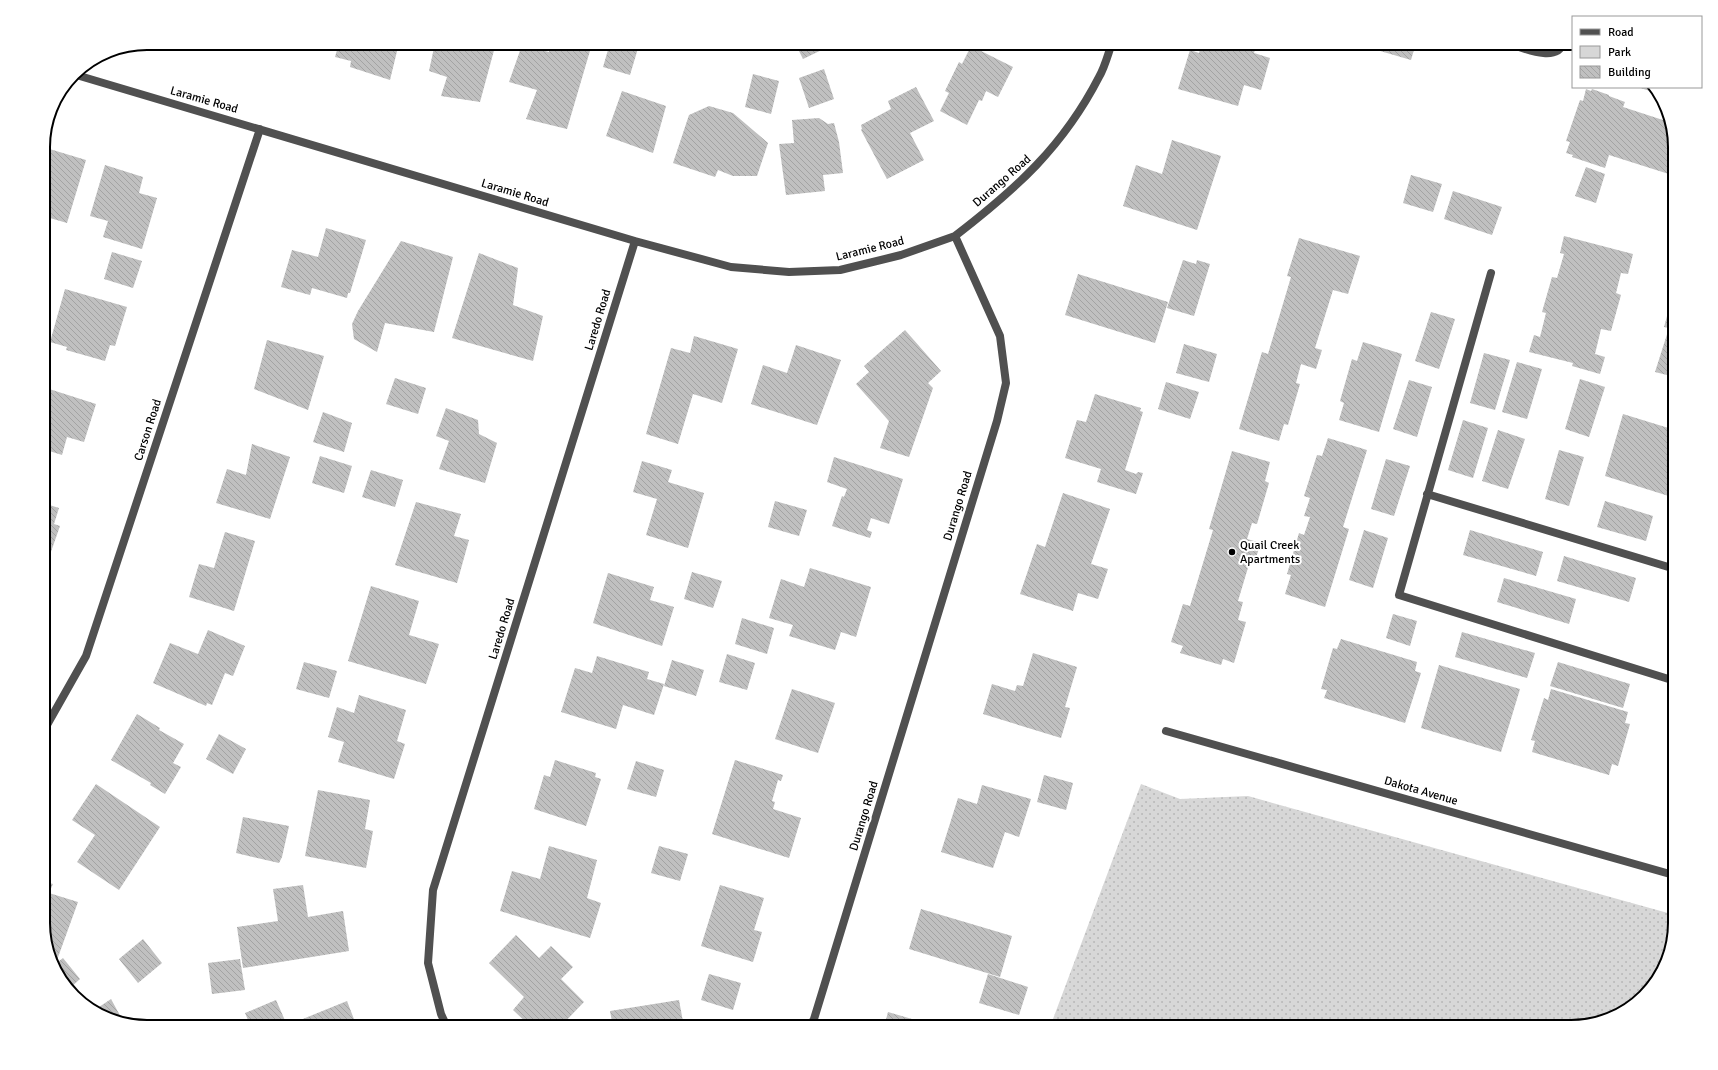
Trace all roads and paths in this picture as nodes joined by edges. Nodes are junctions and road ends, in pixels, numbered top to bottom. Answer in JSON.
{"nodes":[{"id":1,"x":1109,"y":50,"type":"edge"},
{"id":2,"x":1532,"y":50,"type":"edge"},
{"id":3,"x":1558,"y":50,"type":"edge"},
{"id":4,"x":80,"y":76,"type":"edge"},
{"id":5,"x":260,"y":129,"type":"junction"},
{"id":6,"x":955,"y":236,"type":"junction"},
{"id":7,"x":635,"y":242,"type":"junction"},
{"id":8,"x":1491,"y":274,"type":"dead end"},
{"id":9,"x":1427,"y":494,"type":"junction"},
{"id":10,"x":1668,"y":567,"type":"edge"},
{"id":11,"x":1668,"y":679,"type":"edge"},
{"id":12,"x":50,"y":720,"type":"edge"},
{"id":13,"x":1166,"y":731,"type":"dead end"},
{"id":14,"x":1668,"y":873,"type":"edge"},
{"id":15,"x":444,"y":1020,"type":"edge"},
{"id":16,"x":813,"y":1020,"type":"edge"}],
"edges":[{"from":1,"to":6,"type":"street","name":"Durango Road"},
{"from":2,"to":3,"type":"street"},
{"from":4,"to":5,"type":"street","name":"Laramie Road"},
{"from":5,"to":7,"type":"street","name":"Laramie Road"},
{"from":5,"to":12,"type":"street","name":"Carson Road"},
{"from":6,"to":7,"type":"street","name":"Laramie Road"},
{"from":6,"to":16,"type":"street","name":"Durango Road"},
{"from":7,"to":15,"type":"street","name":"Laredo Road"},
{"from":8,"to":9,"type":"street"},
{"from":9,"to":10,"type":"street"},
{"from":9,"to":11,"type":"street"},
{"from":13,"to":14,"type":"street","name":"Dakota Avenue"}]}
